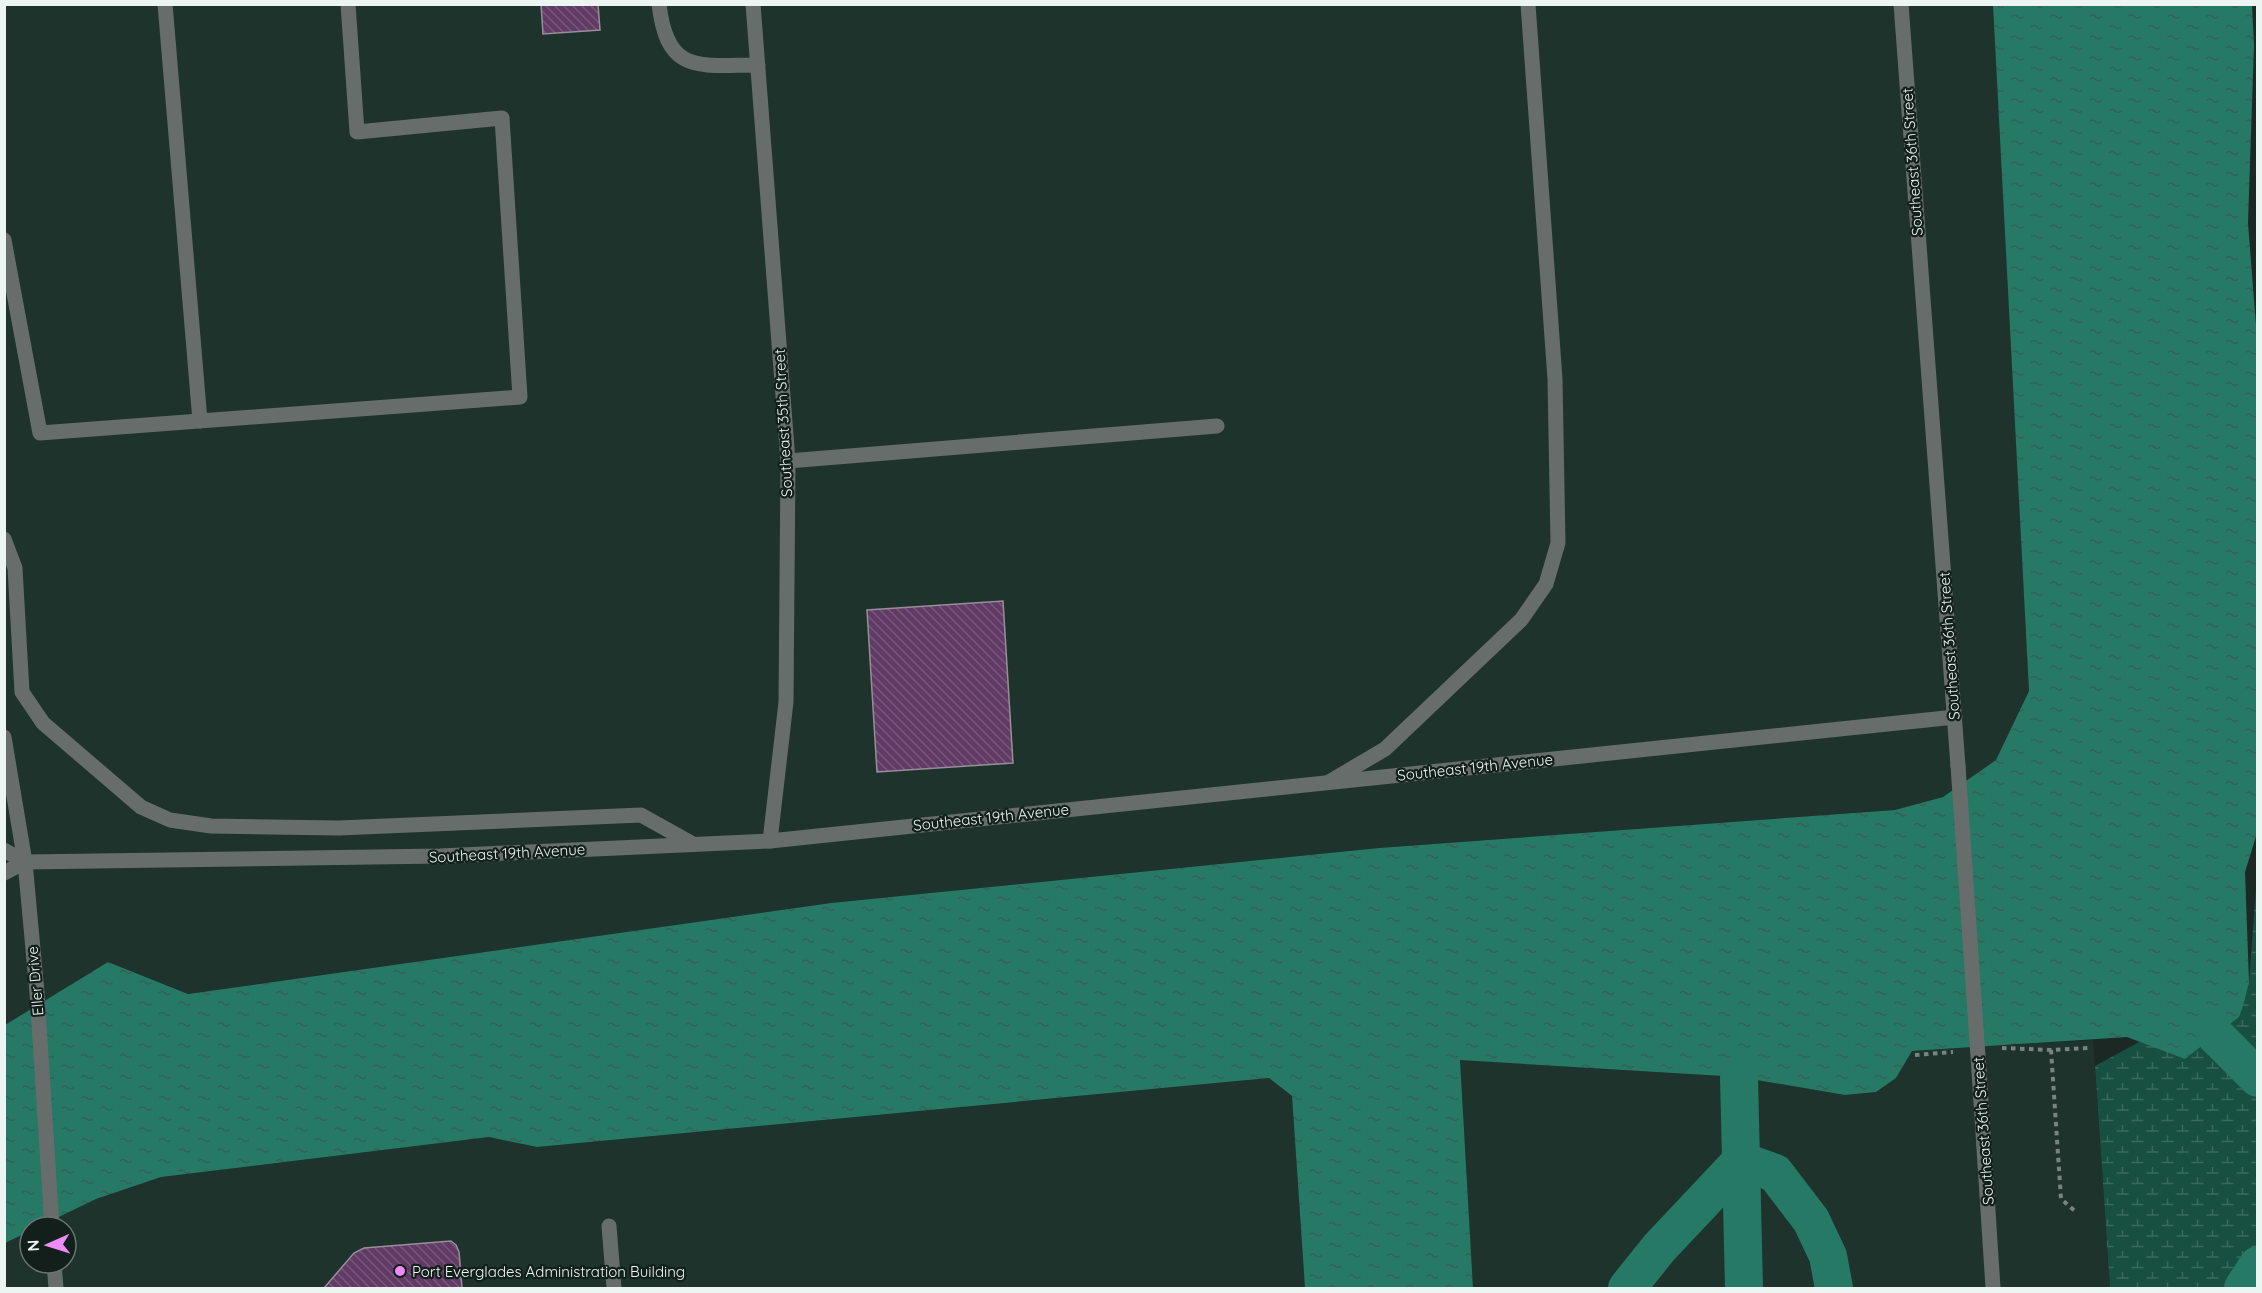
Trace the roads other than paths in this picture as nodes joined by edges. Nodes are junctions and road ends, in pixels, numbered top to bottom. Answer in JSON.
{"nodes":[{"id":1,"x":165,"y":4,"type":"edge"},
{"id":2,"x":348,"y":4,"type":"edge"},
{"id":3,"x":658,"y":4,"type":"edge"},
{"id":4,"x":753,"y":4,"type":"edge"},
{"id":5,"x":1528,"y":4,"type":"edge"},
{"id":6,"x":1900,"y":4,"type":"edge"},
{"id":7,"x":758,"y":64,"type":"junction"},
{"id":8,"x":4,"y":240,"type":"edge"},
{"id":9,"x":200,"y":421,"type":"junction"},
{"id":10,"x":1217,"y":426,"type":"dead end"},
{"id":11,"x":788,"y":461,"type":"junction"},
{"id":12,"x":4,"y":539,"type":"edge"},
{"id":13,"x":1955,"y":717,"type":"junction"},
{"id":14,"x":4,"y":737,"type":"edge"},
{"id":15,"x":1329,"y":782,"type":"junction"},
{"id":16,"x":770,"y":841,"type":"junction"},
{"id":17,"x":693,"y":844,"type":"junction"},
{"id":18,"x":4,"y":850,"type":"edge"},
{"id":19,"x":25,"y":862,"type":"junction"},
{"id":20,"x":4,"y":873,"type":"edge"},
{"id":21,"x":51,"y":1215,"type":"edge"},
{"id":22,"x":609,"y":1226,"type":"dead end"},
{"id":23,"x":614,"y":1288,"type":"edge"},
{"id":24,"x":1993,"y":1288,"type":"edge"}],
"edges":[{"from":1,"to":9,"type":"street"},
{"from":2,"to":9,"type":"street"},
{"from":3,"to":7,"type":"street"},
{"from":4,"to":7,"type":"street","name":"Southeast 35th Street"},
{"from":5,"to":15,"type":"street"},
{"from":6,"to":13,"type":"street","name":"Southeast 36th Street"},
{"from":7,"to":11,"type":"street","name":"Southeast 35th Street"},
{"from":8,"to":9,"type":"street"},
{"from":10,"to":11,"type":"street"},
{"from":11,"to":16,"type":"street","name":"Southeast 35th Street"},
{"from":12,"to":17,"type":"street"},
{"from":13,"to":15,"type":"street","name":"Southeast 19th Avenue"},
{"from":13,"to":24,"type":"street","name":"Southeast 36th Street","bridge":true},
{"from":14,"to":19,"type":"street","name":"Eller Drive"},
{"from":15,"to":16,"type":"street","name":"Southeast 19th Avenue"},
{"from":16,"to":17,"type":"street","name":"Southeast 19th Avenue"},
{"from":17,"to":19,"type":"street","name":"Southeast 19th Avenue"},
{"from":18,"to":19,"type":"street"},
{"from":19,"to":20,"type":"street","name":"Southeast 19th Avenue"},
{"from":19,"to":21,"type":"street","name":"Eller Drive"},
{"from":22,"to":23,"type":"street"}]}
